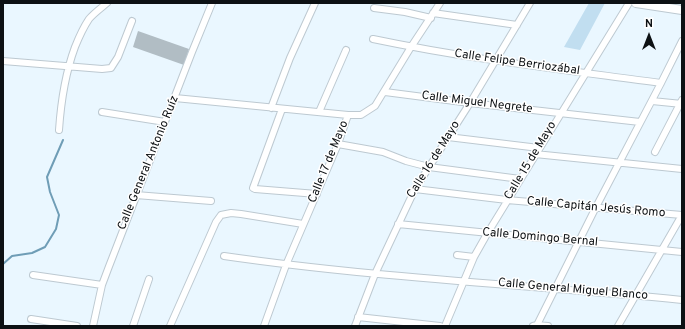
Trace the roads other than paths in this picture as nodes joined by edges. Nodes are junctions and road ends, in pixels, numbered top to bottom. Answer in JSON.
{"nodes":[{"id":1,"x":107,"y":3,"type":"edge"},
{"id":2,"x":212,"y":3,"type":"edge"},
{"id":3,"x":316,"y":3,"type":"edge"},
{"id":4,"x":440,"y":3,"type":"edge"},
{"id":5,"x":530,"y":3,"type":"edge"},
{"id":6,"x":629,"y":3,"type":"edge"},
{"id":7,"x":636,"y":3,"type":"edge"},
{"id":8,"x":374,"y":8,"type":"dead end"},
{"id":9,"x":682,"y":10,"type":"edge"},
{"id":10,"x":432,"y":16,"type":"junction"},
{"id":11,"x":132,"y":21,"type":"dead end"},
{"id":12,"x":517,"y":25,"type":"junction"},
{"id":13,"x":373,"y":39,"type":"dead end"},
{"id":14,"x":682,"y":40,"type":"edge"},
{"id":15,"x":411,"y":47,"type":"junction"},
{"id":16,"x":346,"y":50,"type":"dead end"},
{"id":17,"x":496,"y":60,"type":"junction"},
{"id":18,"x":3,"y":61,"type":"edge"},
{"id":19,"x":68,"y":66,"type":"junction"},
{"id":20,"x":585,"y":72,"type":"junction"},
{"id":21,"x":661,"y":83,"type":"junction"},
{"id":22,"x":385,"y":92,"type":"junction"},
{"id":23,"x":175,"y":98,"type":"junction"},
{"id":24,"x":652,"y":101,"type":"junction"},
{"id":25,"x":470,"y":103,"type":"junction"},
{"id":26,"x":681,"y":103,"type":"edge"},
{"id":27,"x":270,"y":108,"type":"junction"},
{"id":28,"x":282,"y":109,"type":"junction"},
{"id":29,"x":102,"y":112,"type":"dead end"},
{"id":30,"x":319,"y":112,"type":"junction"},
{"id":31,"x":560,"y":113,"type":"junction"},
{"id":32,"x":348,"y":116,"type":"junction"},
{"id":33,"x":165,"y":122,"type":"junction"},
{"id":34,"x":640,"y":122,"type":"junction"},
{"id":35,"x":59,"y":130,"type":"dead end"},
{"id":36,"x":448,"y":137,"type":"junction"},
{"id":37,"x":338,"y":144,"type":"junction"},
{"id":38,"x":539,"y":148,"type":"junction"},
{"id":39,"x":655,"y":152,"type":"dead end"},
{"id":40,"x":535,"y":154,"type":"junction"},
{"id":41,"x":619,"y":163,"type":"junction"},
{"id":42,"x":430,"y":167,"type":"junction"},
{"id":43,"x":682,"y":169,"type":"edge"},
{"id":44,"x":520,"y":179,"type":"junction"},
{"id":45,"x":415,"y":189,"type":"junction"},
{"id":46,"x":317,"y":194,"type":"junction"},
{"id":47,"x":136,"y":195,"type":"junction"},
{"id":48,"x":507,"y":200,"type":"junction"},
{"id":49,"x":212,"y":201,"type":"dead end"},
{"id":50,"x":596,"y":207,"type":"junction"},
{"id":51,"x":682,"y":215,"type":"edge"},
{"id":52,"x":303,"y":224,"type":"junction"},
{"id":53,"x":398,"y":224,"type":"junction"},
{"id":54,"x":487,"y":234,"type":"junction"},
{"id":55,"x":579,"y":241,"type":"junction"},
{"id":56,"x":662,"y":250,"type":"junction"},
{"id":57,"x":682,"y":252,"type":"edge"},
{"id":58,"x":224,"y":256,"type":"dead end"},
{"id":59,"x":457,"y":256,"type":"dead end"},
{"id":60,"x":474,"y":257,"type":"junction"},
{"id":61,"x":286,"y":265,"type":"junction"},
{"id":62,"x":375,"y":274,"type":"junction"},
{"id":63,"x":33,"y":275,"type":"dead end"},
{"id":64,"x":149,"y":280,"type":"dead end"},
{"id":65,"x":463,"y":282,"type":"junction"},
{"id":66,"x":102,"y":285,"type":"junction"},
{"id":67,"x":555,"y":288,"type":"junction"},
{"id":68,"x":635,"y":295,"type":"junction"},
{"id":69,"x":682,"y":300,"type":"edge"},
{"id":70,"x":358,"y":317,"type":"junction"},
{"id":71,"x":31,"y":319,"type":"dead end"},
{"id":72,"x":535,"y":325,"type":"edge"},
{"id":73,"x":78,"y":326,"type":"edge"},
{"id":74,"x":93,"y":326,"type":"edge"},
{"id":75,"x":133,"y":326,"type":"edge"},
{"id":76,"x":170,"y":326,"type":"edge"},
{"id":77,"x":264,"y":326,"type":"edge"},
{"id":78,"x":355,"y":326,"type":"edge"},
{"id":79,"x":440,"y":326,"type":"edge"},
{"id":80,"x":445,"y":326,"type":"edge"},
{"id":81,"x":548,"y":326,"type":"edge"},
{"id":82,"x":618,"y":326,"type":"edge"}],
"edges":[{"from":1,"to":19,"type":"street"},
{"from":2,"to":23,"type":"street","name":"Calle General Antonio Ruíz"},
{"from":3,"to":27,"type":"street"},
{"from":4,"to":10,"type":"street","name":"Calle 17 de Mayo"},
{"from":5,"to":12,"type":"street","name":"Calle 16 de Mayo"},
{"from":6,"to":20,"type":"street","name":"Calle 15 de Mayo"},
{"from":7,"to":9,"type":"main road"},
{"from":8,"to":10,"type":"street"},
{"from":10,"to":12,"type":"street"},
{"from":10,"to":15,"type":"street","name":"Calle 17 de Mayo"},
{"from":11,"to":19,"type":"street"},
{"from":12,"to":17,"type":"street","name":"Calle 16 de Mayo"},
{"from":13,"to":15,"type":"street","name":"Calle Felipe Berriozábal"},
{"from":14,"to":21,"type":"street"},
{"from":15,"to":17,"type":"street","name":"Calle Felipe Berriozábal"},
{"from":15,"to":22,"type":"street","name":"Calle 17 de Mayo"},
{"from":16,"to":30,"type":"street"},
{"from":17,"to":20,"type":"street","name":"Calle Felipe Berriozábal"},
{"from":17,"to":25,"type":"street","name":"Calle 16 de Mayo"},
{"from":18,"to":19,"type":"street"},
{"from":19,"to":35,"type":"street"},
{"from":20,"to":21,"type":"street","name":"Calle Felipe Berriozábal"},
{"from":20,"to":31,"type":"street","name":"Calle 15 de Mayo"},
{"from":21,"to":24,"type":"street"},
{"from":22,"to":25,"type":"street","name":"Calle Miguel Negrete"},
{"from":22,"to":32,"type":"street","name":"Calle 17 de Mayo"},
{"from":23,"to":27,"type":"street"},
{"from":23,"to":33,"type":"street","name":"Calle General Antonio Ruíz"},
{"from":24,"to":26,"type":"street"},
{"from":24,"to":34,"type":"street"},
{"from":25,"to":31,"type":"street","name":"Calle Miguel Negrete"},
{"from":25,"to":36,"type":"street","name":"Calle 16 de Mayo"},
{"from":26,"to":39,"type":"street"},
{"from":27,"to":28,"type":"street"},
{"from":28,"to":30,"type":"street"},
{"from":28,"to":46,"type":"street"},
{"from":29,"to":33,"type":"street"},
{"from":30,"to":32,"type":"street"},
{"from":31,"to":34,"type":"street","name":"Calle Miguel Negrete"},
{"from":31,"to":38,"type":"street","name":"Calle 15 de Mayo"},
{"from":32,"to":37,"type":"street","name":"Calle 17 de Mayo"},
{"from":33,"to":47,"type":"street","name":"Calle General Antonio Ruíz"},
{"from":34,"to":41,"type":"street"},
{"from":36,"to":38,"type":"street"},
{"from":36,"to":42,"type":"street","name":"Calle 16 de Mayo"},
{"from":37,"to":42,"type":"street"},
{"from":37,"to":46,"type":"street","name":"Calle 17 de Mayo"},
{"from":38,"to":40,"type":"street","name":"Calle 15 de Mayo"},
{"from":40,"to":41,"type":"street"},
{"from":40,"to":44,"type":"street","name":"Calle 15 de Mayo"},
{"from":41,"to":43,"type":"street"},
{"from":41,"to":50,"type":"street"},
{"from":42,"to":44,"type":"street"},
{"from":42,"to":45,"type":"street","name":"Calle 16 de Mayo"},
{"from":44,"to":48,"type":"street","name":"Calle 15 de Mayo"},
{"from":45,"to":48,"type":"street","name":"Calle Capitán Jesús Romo"},
{"from":45,"to":53,"type":"street","name":"Calle 16 de Mayo"},
{"from":46,"to":52,"type":"street","name":"Calle 17 de Mayo"},
{"from":47,"to":49,"type":"street"},
{"from":47,"to":66,"type":"street","name":"Calle General Antonio Ruíz"},
{"from":48,"to":50,"type":"street","name":"Calle Capitán Jesús Romo"},
{"from":48,"to":54,"type":"street","name":"Calle 15 de Mayo"},
{"from":50,"to":51,"type":"street","name":"Calle Capitán Jesús Romo"},
{"from":50,"to":55,"type":"street"},
{"from":51,"to":56,"type":"street"},
{"from":52,"to":61,"type":"street","name":"Calle 17 de Mayo"},
{"from":52,"to":76,"type":"street"},
{"from":53,"to":54,"type":"street","name":"Calle Domingo Bernal"},
{"from":53,"to":62,"type":"street","name":"Calle 16 de Mayo"},
{"from":54,"to":55,"type":"street","name":"Calle Domingo Bernal"},
{"from":54,"to":60,"type":"street","name":"Calle 15 de Mayo"},
{"from":55,"to":56,"type":"street","name":"Calle Domingo Bernal"},
{"from":55,"to":67,"type":"street"},
{"from":56,"to":57,"type":"street","name":"Calle Domingo Bernal"},
{"from":56,"to":68,"type":"street"},
{"from":58,"to":61,"type":"street","name":"Calle General Miguel Blanco"},
{"from":59,"to":60,"type":"street"},
{"from":60,"to":65,"type":"street","name":"Calle 15 de Mayo"},
{"from":61,"to":62,"type":"street","name":"Calle General Miguel Blanco"},
{"from":61,"to":77,"type":"street","name":"Calle 17 de Mayo"},
{"from":62,"to":65,"type":"street","name":"Calle General Miguel Blanco"},
{"from":62,"to":70,"type":"street","name":"Calle 16 de Mayo"},
{"from":63,"to":66,"type":"street"},
{"from":64,"to":75,"type":"street"},
{"from":65,"to":67,"type":"street","name":"Calle General Miguel Blanco"},
{"from":65,"to":80,"type":"street","name":"Calle 15 de Mayo"},
{"from":66,"to":74,"type":"street","name":"Calle General Antonio Ruíz"},
{"from":67,"to":68,"type":"street","name":"Calle General Miguel Blanco"},
{"from":67,"to":72,"type":"street"},
{"from":68,"to":69,"type":"street","name":"Calle General Miguel Blanco"},
{"from":68,"to":82,"type":"street"},
{"from":70,"to":78,"type":"street","name":"Calle 16 de Mayo"},
{"from":70,"to":79,"type":"street"},
{"from":71,"to":73,"type":"street"},
{"from":72,"to":81,"type":"street"}]}
